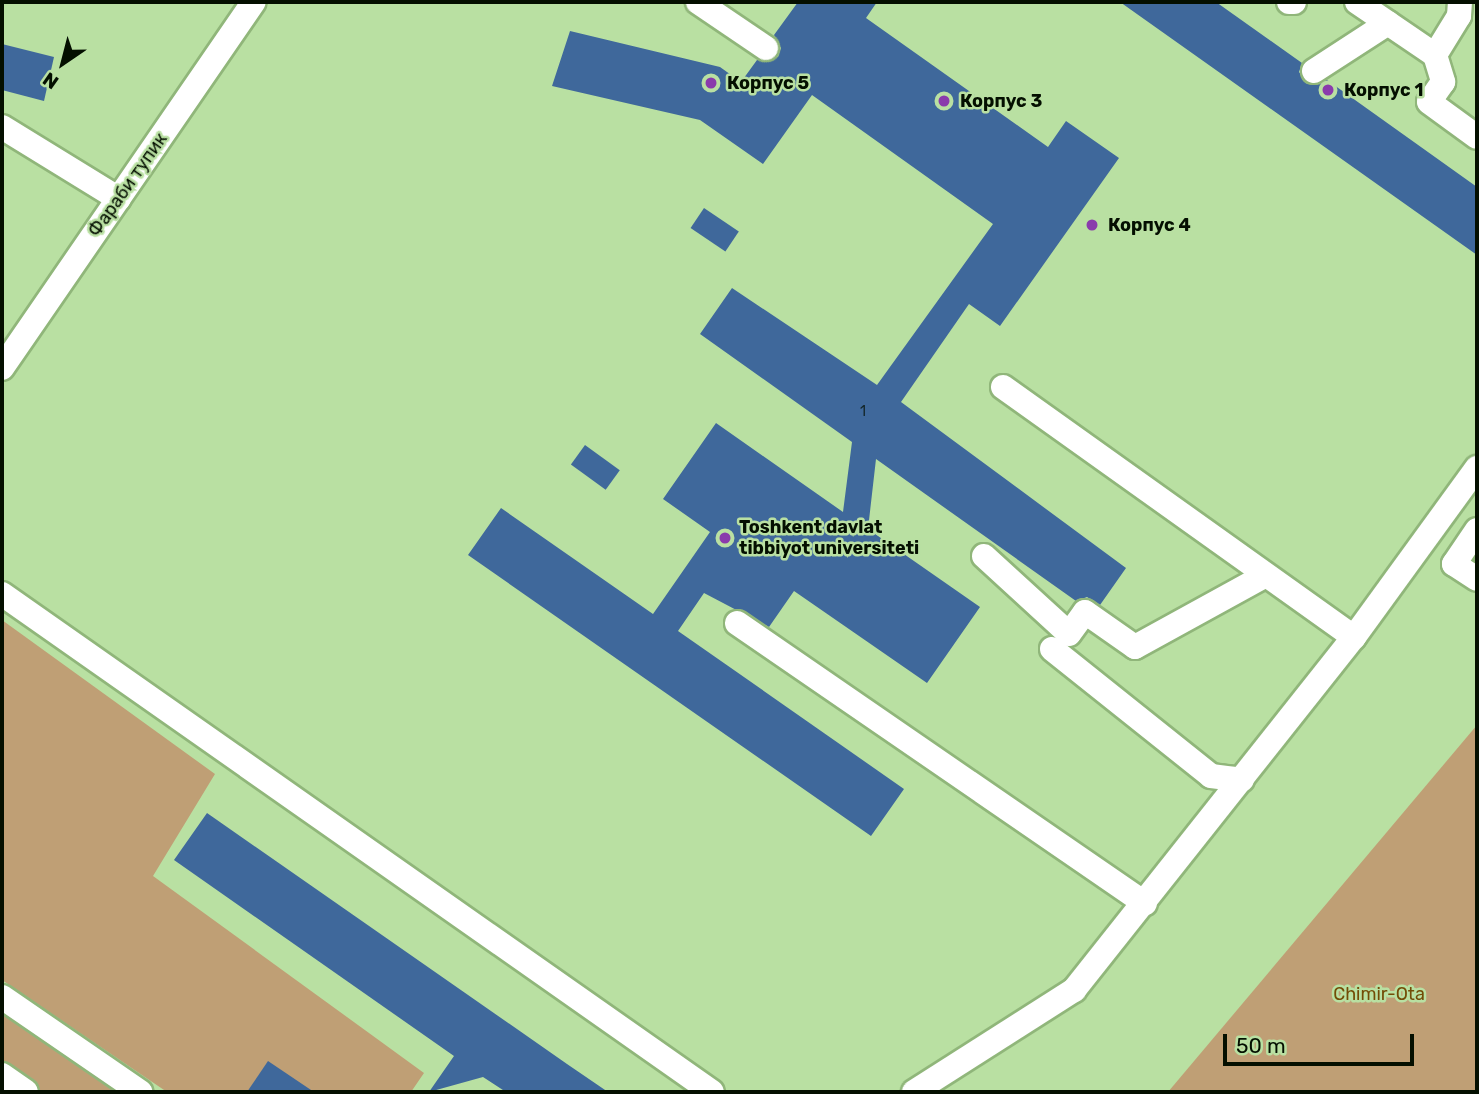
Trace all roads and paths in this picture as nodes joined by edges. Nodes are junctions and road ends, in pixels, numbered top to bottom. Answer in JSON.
{"nodes":[{"id":1,"x":254,"y":2,"type":"edge"},
{"id":2,"x":698,"y":2,"type":"edge"},
{"id":3,"x":1289,"y":2,"type":"edge"},
{"id":4,"x":1294,"y":2,"type":"edge"},
{"id":5,"x":1357,"y":2,"type":"edge"},
{"id":6,"x":1460,"y":2,"type":"edge"},
{"id":7,"x":1388,"y":23,"type":"junction"},
{"id":8,"x":766,"y":48,"type":"dead end"},
{"id":9,"x":1435,"y":55,"type":"junction"},
{"id":10,"x":1314,"y":71,"type":"dead end"},
{"id":11,"x":2,"y":127,"type":"edge"},
{"id":12,"x":1477,"y":137,"type":"edge"},
{"id":13,"x":118,"y":199,"type":"junction"},
{"id":14,"x":2,"y":368,"type":"edge"},
{"id":15,"x":1003,"y":387,"type":"dead end"},
{"id":16,"x":1477,"y":468,"type":"edge"},
{"id":17,"x":1477,"y":530,"type":"edge"},
{"id":18,"x":984,"y":556,"type":"dead end"},
{"id":19,"x":1266,"y":575,"type":"junction"},
{"id":20,"x":1477,"y":579,"type":"edge"},
{"id":21,"x":2,"y":594,"type":"edge"},
{"id":22,"x":737,"y":623,"type":"dead end"},
{"id":23,"x":1354,"y":637,"type":"junction"},
{"id":24,"x":1052,"y":649,"type":"dead end"},
{"id":25,"x":1242,"y":780,"type":"junction"},
{"id":26,"x":1145,"y":903,"type":"junction"},
{"id":27,"x":2,"y":997,"type":"edge"},
{"id":28,"x":2,"y":1075,"type":"edge"},
{"id":29,"x":26,"y":1092,"type":"edge"},
{"id":30,"x":140,"y":1092,"type":"edge"},
{"id":31,"x":712,"y":1092,"type":"edge"},
{"id":32,"x":914,"y":1092,"type":"edge"}],
"edges":[{"from":1,"to":13,"type":"street","name":"Фараби тупик"},
{"from":2,"to":8,"type":"street"},
{"from":3,"to":4,"type":"street"},
{"from":5,"to":7,"type":"street"},
{"from":6,"to":9,"type":"street"},
{"from":7,"to":9,"type":"street"},
{"from":7,"to":10,"type":"street"},
{"from":9,"to":12,"type":"street"},
{"from":11,"to":13,"type":"street"},
{"from":13,"to":14,"type":"street","name":"Фараби тупик"},
{"from":15,"to":19,"type":"street"},
{"from":16,"to":23,"type":"street"},
{"from":17,"to":20,"type":"street"},
{"from":18,"to":19,"type":"street"},
{"from":19,"to":23,"type":"street"},
{"from":21,"to":31,"type":"street"},
{"from":22,"to":26,"type":"street"},
{"from":23,"to":25,"type":"street"},
{"from":24,"to":25,"type":"street"},
{"from":25,"to":26,"type":"street"},
{"from":26,"to":32,"type":"street"},
{"from":27,"to":30,"type":"street"},
{"from":28,"to":29,"type":"street"}]}
